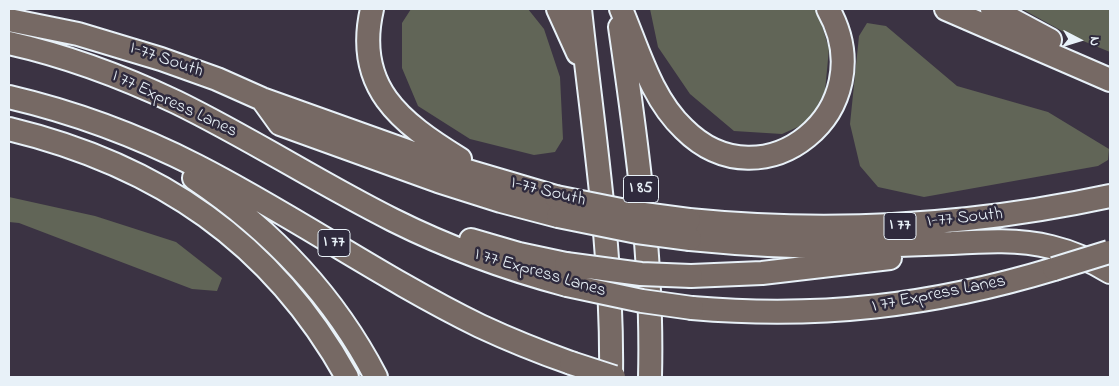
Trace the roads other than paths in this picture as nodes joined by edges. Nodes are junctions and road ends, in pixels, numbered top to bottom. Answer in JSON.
{"nodes":[{"id":1,"x":372,"y":9,"type":"edge"},
{"id":2,"x":558,"y":9,"type":"edge"},
{"id":3,"x":580,"y":9,"type":"edge"},
{"id":4,"x":619,"y":9,"type":"edge"},
{"id":5,"x":828,"y":9,"type":"edge"},
{"id":6,"x":946,"y":9,"type":"edge"},
{"id":7,"x":992,"y":9,"type":"edge"},
{"id":8,"x":9,"y":20,"type":"edge"},
{"id":9,"x":9,"y":43,"type":"edge"},
{"id":10,"x":1110,"y":66,"type":"edge"},
{"id":11,"x":587,"y":74,"type":"junction"},
{"id":12,"x":1110,"y":80,"type":"edge"},
{"id":13,"x":9,"y":97,"type":"edge"},
{"id":14,"x":262,"y":99,"type":"junction"},
{"id":15,"x":98,"y":124,"type":"junction"},
{"id":16,"x":9,"y":129,"type":"edge"},
{"id":17,"x":490,"y":179,"type":"junction"},
{"id":18,"x":1110,"y":196,"type":"edge"},
{"id":19,"x":557,"y":206,"type":"junction"},
{"id":20,"x":689,"y":229,"type":"junction"},
{"id":21,"x":994,"y":241,"type":"junction"},
{"id":22,"x":1110,"y":258,"type":"edge"},
{"id":23,"x":566,"y":275,"type":"junction"},
{"id":24,"x":611,"y":376,"type":"edge"},
{"id":25,"x":347,"y":377,"type":"edge"},
{"id":26,"x":376,"y":377,"type":"edge"},
{"id":27,"x":650,"y":377,"type":"edge"}],
"edges":[{"from":1,"to":17,"type":"highway"},
{"from":2,"to":11,"type":"highway"},
{"from":3,"to":11,"type":"highway","number":"I 85"},
{"from":4,"to":5,"type":"highway"},
{"from":4,"to":27,"type":"highway","number":"I 85"},
{"from":6,"to":12,"type":"highway"},
{"from":7,"to":10,"type":"highway"},
{"from":8,"to":14,"type":"highway","name":"I-77 South"},
{"from":9,"to":23,"type":"highway","name":"I 77 Express Lanes"},
{"from":11,"to":24,"type":"highway","number":"I 85"},
{"from":13,"to":15,"type":"highway","number":"I 77"},
{"from":14,"to":17,"type":"highway","name":"I-77 South"},
{"from":14,"to":19,"type":"highway"},
{"from":15,"to":24,"type":"highway","number":"I 77","bridge":true},
{"from":15,"to":26,"type":"highway"},
{"from":16,"to":25,"type":"highway"},
{"from":17,"to":19,"type":"highway","name":"I-77 South"},
{"from":18,"to":20,"type":"highway","name":"I-77 South","number":"I 77"},
{"from":19,"to":20,"type":"highway","bridge":true},
{"from":20,"to":21,"type":"highway"},
{"from":21,"to":22,"type":"highway"},
{"from":21,"to":23,"type":"highway","bridge":true},
{"from":22,"to":23,"type":"highway","name":"I 77 Express Lanes","bridge":true}]}
